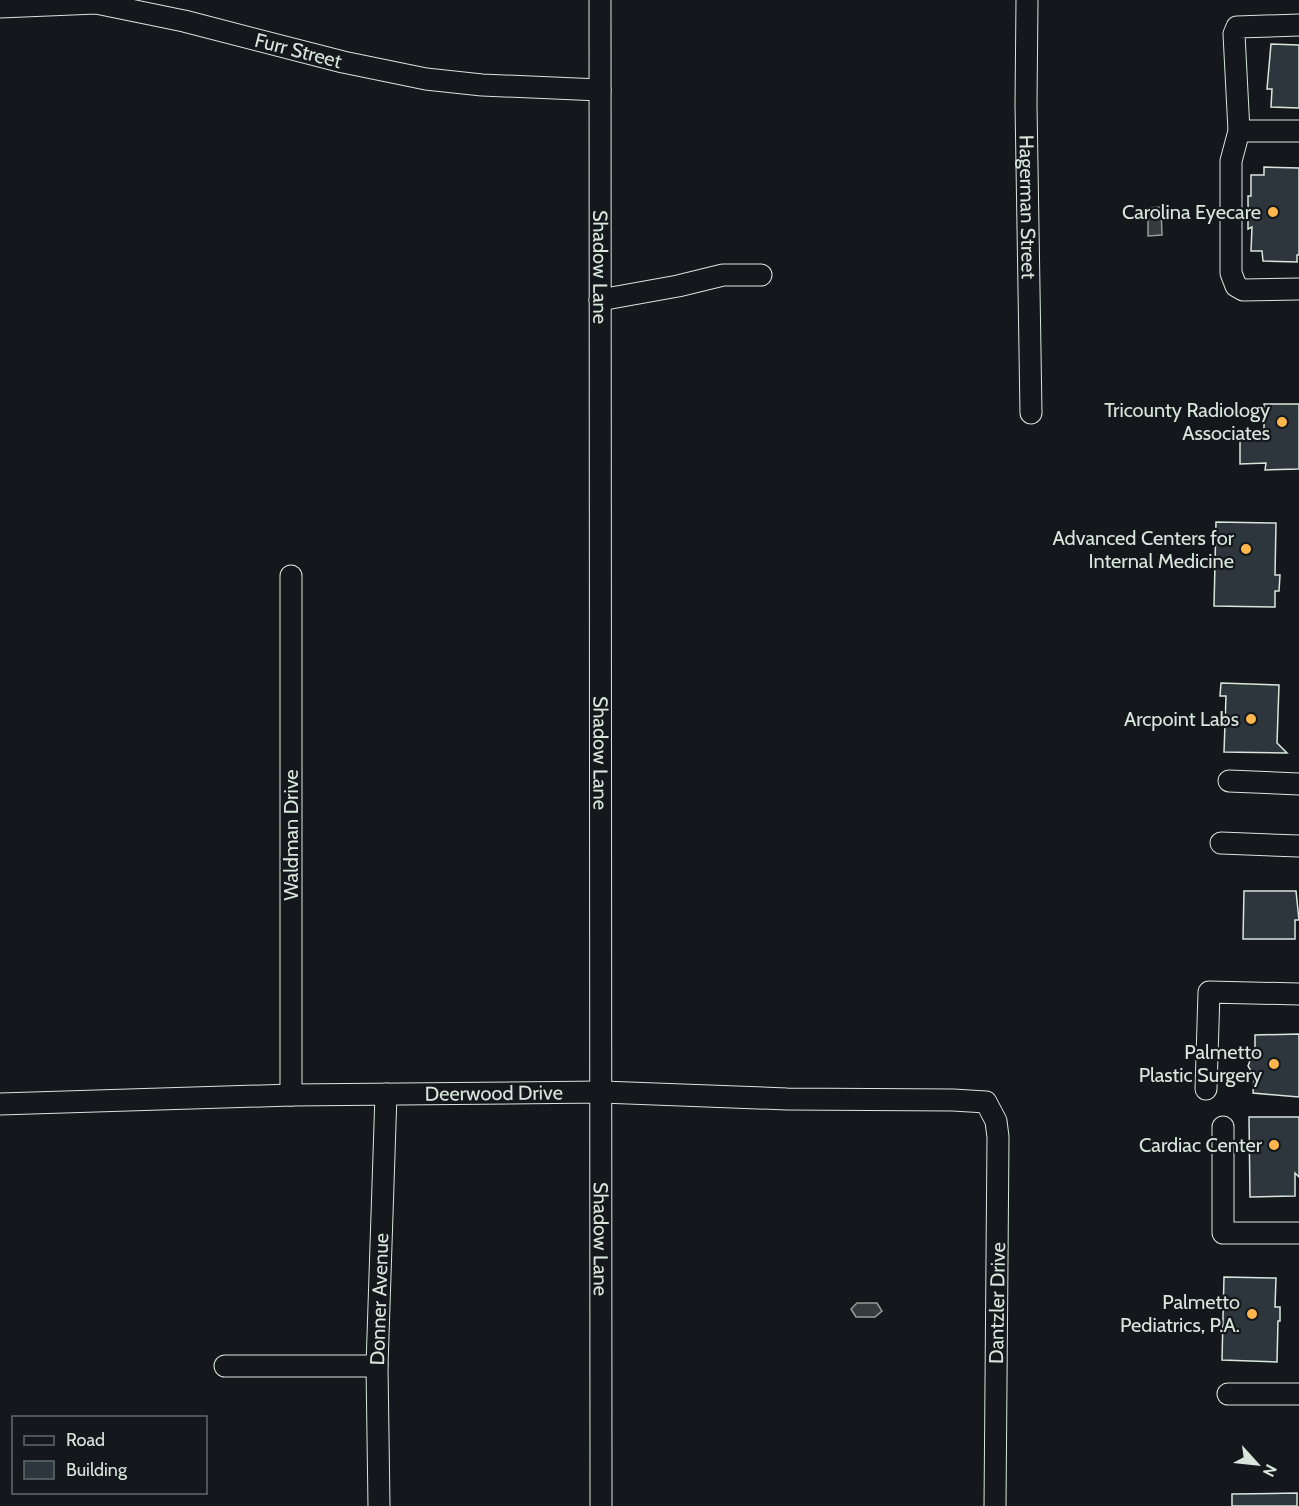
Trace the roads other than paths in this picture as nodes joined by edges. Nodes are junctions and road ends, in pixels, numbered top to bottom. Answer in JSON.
{"nodes":[{"id":1,"x":600,"y":0,"type":"edge"},
{"id":2,"x":1027,"y":0,"type":"edge"},
{"id":3,"x":0,"y":7,"type":"edge"},
{"id":4,"x":1299,"y":25,"type":"edge"},
{"id":5,"x":600,"y":90,"type":"junction"},
{"id":6,"x":1239,"y":131,"type":"junction"},
{"id":7,"x":1299,"y":131,"type":"edge"},
{"id":8,"x":761,"y":275,"type":"dead end"},
{"id":9,"x":1299,"y":290,"type":"edge"},
{"id":10,"x":600,"y":300,"type":"junction"},
{"id":11,"x":1031,"y":413,"type":"dead end"},
{"id":12,"x":291,"y":576,"type":"dead end"},
{"id":13,"x":1228,"y":781,"type":"dead end"},
{"id":14,"x":1299,"y":784,"type":"edge"},
{"id":15,"x":1221,"y":843,"type":"dead end"},
{"id":16,"x":1299,"y":846,"type":"edge"},
{"id":17,"x":1299,"y":994,"type":"edge"},
{"id":18,"x":1206,"y":1089,"type":"dead end"},
{"id":19,"x":602,"y":1092,"type":"junction"},
{"id":20,"x":386,"y":1094,"type":"junction"},
{"id":21,"x":291,"y":1095,"type":"junction"},
{"id":22,"x":986,"y":1102,"type":"joint"},
{"id":23,"x":0,"y":1104,"type":"edge"},
{"id":24,"x":1223,"y":1127,"type":"dead end"},
{"id":25,"x":1299,"y":1233,"type":"edge"},
{"id":26,"x":225,"y":1366,"type":"dead end"},
{"id":27,"x":377,"y":1366,"type":"junction"},
{"id":28,"x":1228,"y":1394,"type":"dead end"},
{"id":29,"x":1299,"y":1394,"type":"edge"},
{"id":30,"x":379,"y":1506,"type":"edge"},
{"id":31,"x":601,"y":1506,"type":"edge"},
{"id":32,"x":995,"y":1506,"type":"edge"}],
"edges":[{"from":1,"to":5,"type":"street","name":"Shadow Lane"},
{"from":2,"to":11,"type":"street","name":"Hagerman Street"},
{"from":3,"to":5,"type":"street","name":"Furr Street"},
{"from":4,"to":6,"type":"street"},
{"from":5,"to":10,"type":"street","name":"Shadow Lane"},
{"from":6,"to":7,"type":"street"},
{"from":6,"to":9,"type":"street"},
{"from":8,"to":10,"type":"street"},
{"from":10,"to":19,"type":"street","name":"Shadow Lane"},
{"from":12,"to":21,"type":"street","name":"Waldman Drive"},
{"from":13,"to":14,"type":"street"},
{"from":15,"to":16,"type":"street"},
{"from":17,"to":18,"type":"street"},
{"from":19,"to":20,"type":"street","name":"Deerwood Drive"},
{"from":19,"to":22,"type":"street","name":"Deerwood Drive"},
{"from":19,"to":31,"type":"street","name":"Shadow Lane"},
{"from":20,"to":21,"type":"street","name":"Deerwood Drive"},
{"from":20,"to":27,"type":"street","name":"Donner Avenue"},
{"from":21,"to":23,"type":"street","name":"Deerwood Drive"},
{"from":22,"to":32,"type":"street","name":"Dantzler Drive"},
{"from":24,"to":25,"type":"street"},
{"from":26,"to":27,"type":"street"},
{"from":27,"to":30,"type":"street","name":"Donner Avenue"},
{"from":28,"to":29,"type":"street"}]}
